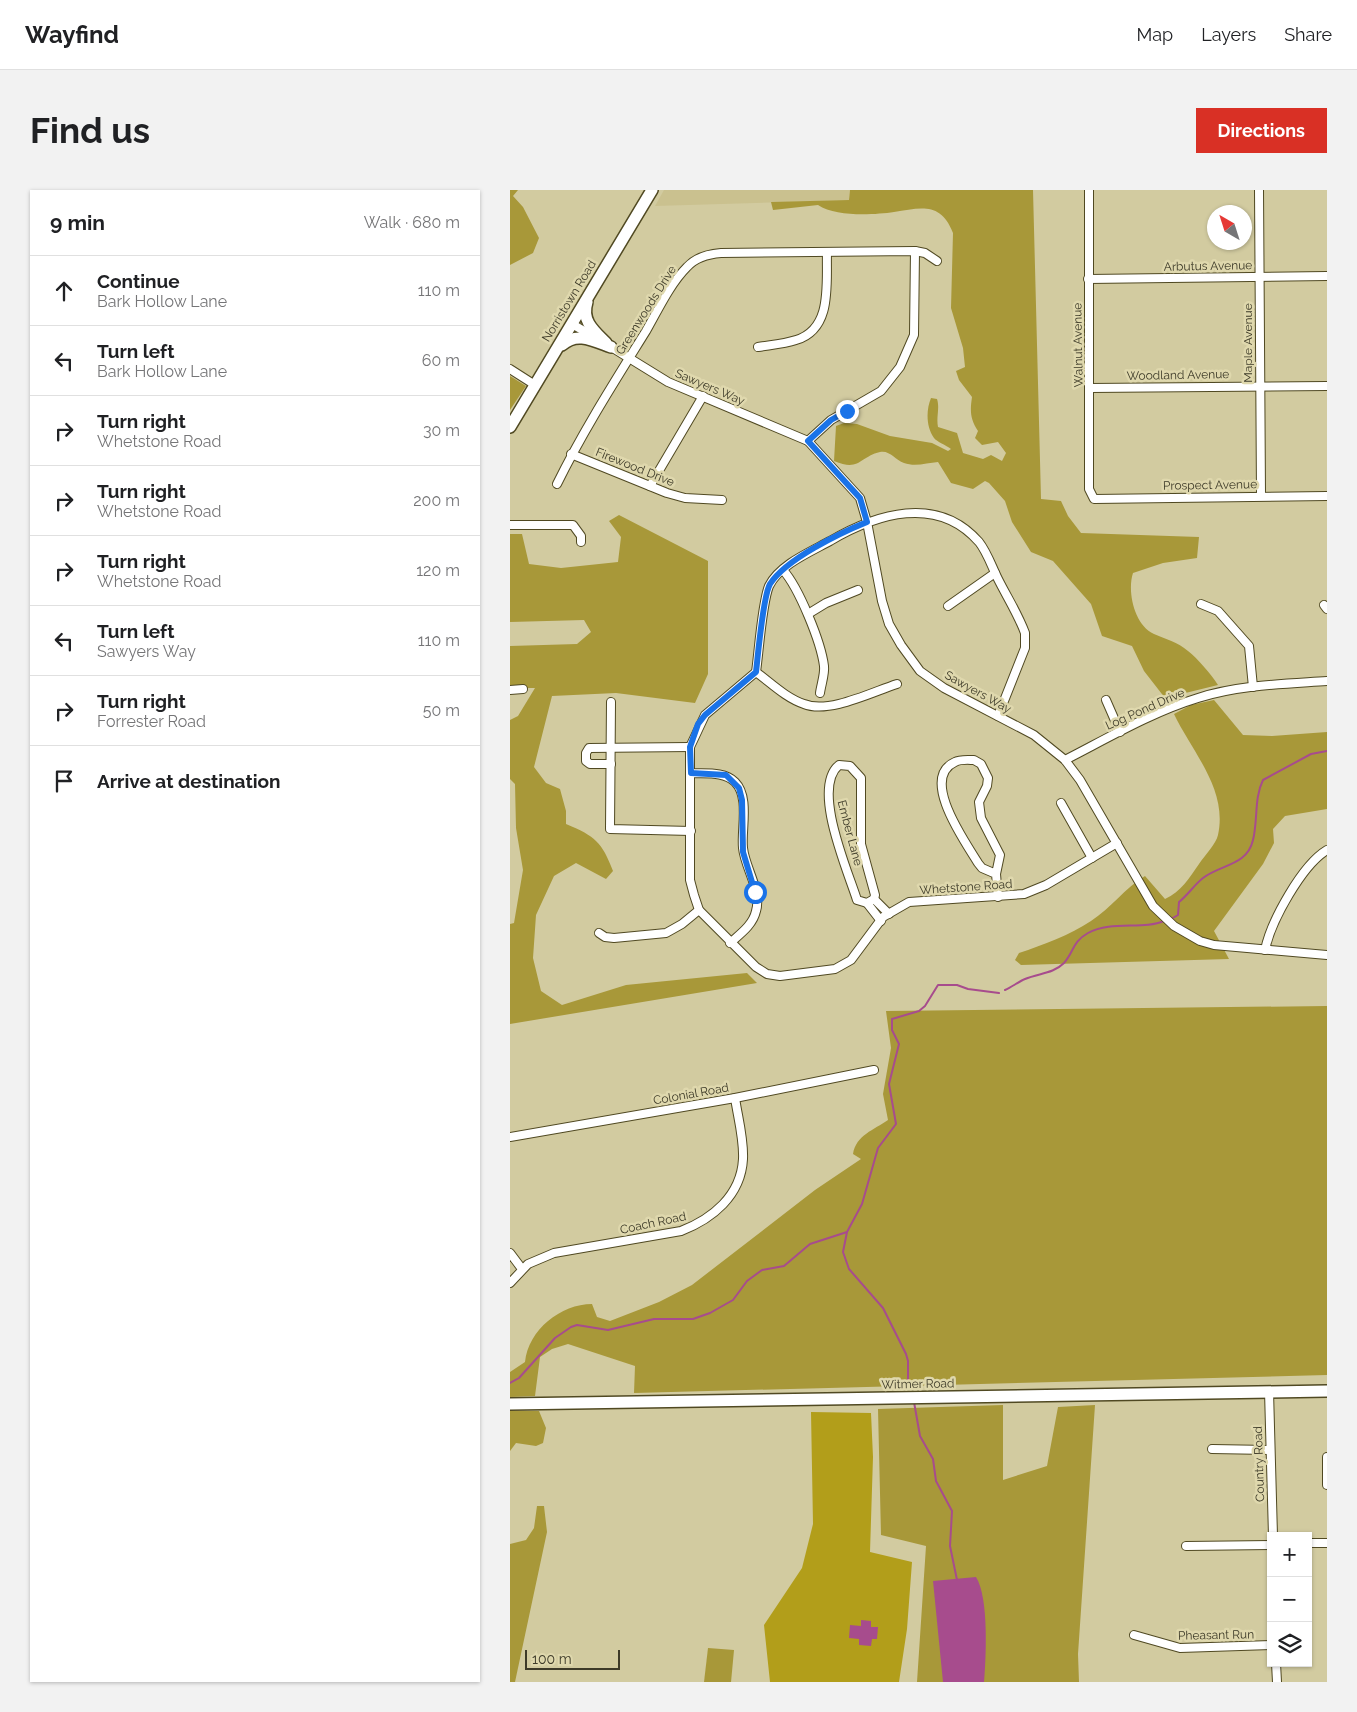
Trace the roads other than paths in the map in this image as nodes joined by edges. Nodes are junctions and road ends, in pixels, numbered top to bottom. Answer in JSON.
{"nodes":[{"id":1,"x":652,"y":190,"type":"edge"},
{"id":2,"x":1088,"y":190,"type":"edge"},
{"id":3,"x":1260,"y":190,"type":"edge"},
{"id":4,"x":916,"y":250,"type":"junction"},
{"id":5,"x":827,"y":253,"type":"junction"},
{"id":6,"x":938,"y":261,"type":"dead end"},
{"id":7,"x":1327,"y":276,"type":"edge"},
{"id":8,"x":1260,"y":277,"type":"junction"},
{"id":9,"x":1088,"y":279,"type":"junction"},
{"id":10,"x":588,"y":298,"type":"junction"},
{"id":11,"x":572,"y":324,"type":"junction"},
{"id":12,"x":611,"y":347,"type":"junction"},
{"id":13,"x":758,"y":347,"type":"dead end"},
{"id":14,"x":555,"y":352,"type":"junction"},
{"id":15,"x":629,"y":358,"type":"junction"},
{"id":16,"x":510,"y":369,"type":"edge"},
{"id":17,"x":535,"y":385,"type":"junction"},
{"id":18,"x":1260,"y":386,"type":"junction"},
{"id":19,"x":1327,"y":386,"type":"edge"},
{"id":20,"x":1090,"y":388,"type":"junction"},
{"id":21,"x":703,"y":396,"type":"junction"},
{"id":22,"x":510,"y":427,"type":"edge"},
{"id":23,"x":808,"y":441,"type":"junction"},
{"id":24,"x":571,"y":454,"type":"junction"},
{"id":25,"x":557,"y":484,"type":"dead end"},
{"id":26,"x":650,"y":486,"type":"junction"},
{"id":27,"x":1261,"y":495,"type":"junction"},
{"id":28,"x":1327,"y":496,"type":"edge"},
{"id":29,"x":1094,"y":499,"type":"joint"},
{"id":30,"x":722,"y":500,"type":"dead end"},
{"id":31,"x":867,"y":522,"type":"junction"},
{"id":32,"x":510,"y":525,"type":"edge"},
{"id":33,"x":581,"y":542,"type":"dead end"},
{"id":34,"x":783,"y":570,"type":"junction"},
{"id":35,"x":995,"y":573,"type":"junction"},
{"id":36,"x":858,"y":590,"type":"dead end"},
{"id":37,"x":1201,"y":604,"type":"dead end"},
{"id":38,"x":948,"y":606,"type":"dead end"},
{"id":39,"x":808,"y":614,"type":"junction"},
{"id":40,"x":756,"y":672,"type":"junction"},
{"id":41,"x":1327,"y":681,"type":"edge"},
{"id":42,"x":896,"y":684,"type":"dead end"},
{"id":43,"x":1253,"y":687,"type":"junction"},
{"id":44,"x":523,"y":689,"type":"dead end"},
{"id":45,"x":510,"y":690,"type":"edge"},
{"id":46,"x":820,"y":693,"type":"dead end"},
{"id":47,"x":1106,"y":700,"type":"dead end"},
{"id":48,"x":611,"y":702,"type":"dead end"},
{"id":49,"x":998,"y":716,"type":"junction"},
{"id":50,"x":1120,"y":732,"type":"junction"},
{"id":51,"x":690,"y":747,"type":"junction"},
{"id":52,"x":611,"y":748,"type":"junction"},
{"id":53,"x":1066,"y":760,"type":"junction"},
{"id":54,"x":611,"y":764,"type":"junction"},
{"id":55,"x":691,"y":773,"type":"junction"},
{"id":56,"x":1061,"y":802,"type":"dead end"},
{"id":57,"x":691,"y":831,"type":"junction"},
{"id":58,"x":1117,"y":843,"type":"junction"},
{"id":59,"x":1327,"y":850,"type":"edge"},
{"id":60,"x":1092,"y":858,"type":"junction"},
{"id":61,"x":996,"y":874,"type":"junction"},
{"id":62,"x":998,"y":896,"type":"junction"},
{"id":63,"x":870,"y":901,"type":"junction"},
{"id":64,"x":699,"y":910,"type":"junction"},
{"id":65,"x":889,"y":914,"type":"junction"},
{"id":66,"x":881,"y":921,"type":"junction"},
{"id":67,"x":599,"y":934,"type":"dead end"},
{"id":68,"x":730,"y":943,"type":"junction"},
{"id":69,"x":1265,"y":950,"type":"junction"},
{"id":70,"x":1327,"y":955,"type":"edge"},
{"id":71,"x":874,"y":1070,"type":"dead end"},
{"id":72,"x":735,"y":1098,"type":"junction"},
{"id":73,"x":510,"y":1137,"type":"edge"},
{"id":74,"x":510,"y":1253,"type":"edge"},
{"id":75,"x":522,"y":1269,"type":"junction"},
{"id":76,"x":510,"y":1283,"type":"edge"},
{"id":77,"x":1269,"y":1391,"type":"junction"},
{"id":78,"x":1327,"y":1391,"type":"edge"},
{"id":79,"x":510,"y":1404,"type":"edge"},
{"id":80,"x":1212,"y":1449,"type":"dead end"},
{"id":81,"x":1269,"y":1450,"type":"junction"},
{"id":82,"x":1327,"y":1457,"type":"edge"},
{"id":83,"x":1327,"y":1485,"type":"edge"},
{"id":84,"x":1273,"y":1532,"type":"edge"},
{"id":85,"x":1327,"y":1542,"type":"edge"},
{"id":86,"x":1312,"y":1543,"type":"edge"},
{"id":87,"x":1267,"y":1545,"type":"edge"},
{"id":88,"x":1186,"y":1546,"type":"dead end"},
{"id":89,"x":1134,"y":1635,"type":"dead end"},
{"id":90,"x":1267,"y":1645,"type":"edge"},
{"id":91,"x":1276,"y":1667,"type":"edge"},
{"id":92,"x":1277,"y":1682,"type":"edge"}],
"edges":[{"from":1,"to":10,"type":"street","name":"Norristown Road"},
{"from":2,"to":9,"type":"street","name":"Walnut Avenue"},
{"from":3,"to":8,"type":"street","name":"Maple Avenue"},
{"from":4,"to":5,"type":"street","name":"Greenwoods Drive"},
{"from":4,"to":6,"type":"street","name":"Greenwoods Drive"},
{"from":4,"to":23,"type":"street"},
{"from":5,"to":13,"type":"street"},
{"from":5,"to":15,"type":"street","name":"Greenwoods Drive"},
{"from":7,"to":8,"type":"street","name":"Arbutus Avenue"},
{"from":8,"to":9,"type":"street","name":"Arbutus Avenue"},
{"from":8,"to":18,"type":"street","name":"Maple Avenue"},
{"from":9,"to":20,"type":"street","name":"Walnut Avenue"},
{"from":10,"to":11,"type":"street","name":"Norristown Road"},
{"from":10,"to":12,"type":"street"},
{"from":11,"to":12,"type":"street","name":"Sawyers Way"},
{"from":11,"to":14,"type":"street","name":"Norristown Road"},
{"from":12,"to":14,"type":"street"},
{"from":12,"to":15,"type":"street","name":"Sawyers Way"},
{"from":14,"to":17,"type":"street","name":"Norristown Road"},
{"from":15,"to":21,"type":"street","name":"Sawyers Way"},
{"from":15,"to":24,"type":"street","name":"Greenwoods Drive"},
{"from":16,"to":17,"type":"street"},
{"from":17,"to":22,"type":"street","name":"Norristown Road"},
{"from":18,"to":19,"type":"street","name":"Woodland Avenue"},
{"from":18,"to":20,"type":"street","name":"Woodland Avenue"},
{"from":18,"to":27,"type":"street","name":"Maple Avenue"},
{"from":20,"to":29,"type":"street","name":"Walnut Avenue"},
{"from":21,"to":23,"type":"street","name":"Sawyers Way"},
{"from":21,"to":26,"type":"street"},
{"from":23,"to":31,"type":"street","name":"Sawyers Way"},
{"from":24,"to":25,"type":"street","name":"Greenwoods Drive"},
{"from":24,"to":26,"type":"street","name":"Firewood Drive"},
{"from":26,"to":30,"type":"street","name":"Firewood Drive"},
{"from":27,"to":28,"type":"street","name":"Prospect Avenue"},
{"from":27,"to":29,"type":"street","name":"Prospect Avenue"},
{"from":31,"to":34,"type":"street"},
{"from":31,"to":35,"type":"street"},
{"from":31,"to":49,"type":"street","name":"Sawyers Way"},
{"from":32,"to":33,"type":"street"},
{"from":34,"to":39,"type":"street"},
{"from":34,"to":40,"type":"street"},
{"from":35,"to":38,"type":"street"},
{"from":35,"to":49,"type":"street"},
{"from":36,"to":39,"type":"street"},
{"from":37,"to":43,"type":"street"},
{"from":39,"to":46,"type":"street"},
{"from":40,"to":42,"type":"street"},
{"from":40,"to":51,"type":"street","name":"Whetstone Road"},
{"from":41,"to":43,"type":"street","name":"Log Pond Drive"},
{"from":43,"to":50,"type":"street","name":"Log Pond Drive"},
{"from":44,"to":45,"type":"street"},
{"from":47,"to":50,"type":"street"},
{"from":48,"to":52,"type":"street"},
{"from":49,"to":53,"type":"street","name":"Sawyers Way"},
{"from":50,"to":53,"type":"street","name":"Log Pond Drive"},
{"from":51,"to":52,"type":"street"},
{"from":51,"to":55,"type":"street","name":"Whetstone Road"},
{"from":52,"to":54,"type":"street"},
{"from":52,"to":54,"type":"street"},
{"from":53,"to":58,"type":"street","name":"Sawyers Way"},
{"from":54,"to":57,"type":"street"},
{"from":55,"to":57,"type":"street","name":"Whetstone Road"},
{"from":55,"to":68,"type":"street"},
{"from":56,"to":60,"type":"street"},
{"from":57,"to":64,"type":"street","name":"Whetstone Road"},
{"from":58,"to":60,"type":"street","name":"Whetstone Road"},
{"from":58,"to":69,"type":"street","name":"Sawyers Way"},
{"from":59,"to":69,"type":"street"},
{"from":60,"to":62,"type":"street","name":"Whetstone Road"},
{"from":61,"to":61,"type":"street"},
{"from":61,"to":62,"type":"street"},
{"from":62,"to":65,"type":"street","name":"Whetstone Road"},
{"from":63,"to":63,"type":"street","name":"Ember Lane"},
{"from":63,"to":65,"type":"street","name":"Ember Lane"},
{"from":63,"to":66,"type":"street","name":"Ember Lane"},
{"from":64,"to":67,"type":"street"},
{"from":64,"to":68,"type":"street","name":"Whetstone Road"},
{"from":65,"to":66,"type":"street","name":"Whetstone Road"},
{"from":66,"to":68,"type":"street","name":"Whetstone Road"},
{"from":69,"to":70,"type":"street","name":"Sawyers Way"},
{"from":71,"to":72,"type":"street","name":"Colonial Road"},
{"from":72,"to":73,"type":"street","name":"Colonial Road"},
{"from":72,"to":75,"type":"street","name":"Coach Road"},
{"from":74,"to":75,"type":"street"},
{"from":75,"to":76,"type":"street","name":"Coach Road"},
{"from":77,"to":78,"type":"street","name":"Witmer Road"},
{"from":77,"to":79,"type":"street","name":"Witmer Road"},
{"from":77,"to":81,"type":"street","name":"Country Road"},
{"from":80,"to":81,"type":"street"},
{"from":81,"to":84,"type":"street","name":"Country Road"},
{"from":82,"to":83,"type":"street"},
{"from":85,"to":86,"type":"street"},
{"from":87,"to":88,"type":"street"},
{"from":89,"to":90,"type":"street","name":"Pheasant Run"},
{"from":91,"to":92,"type":"street"}]}
